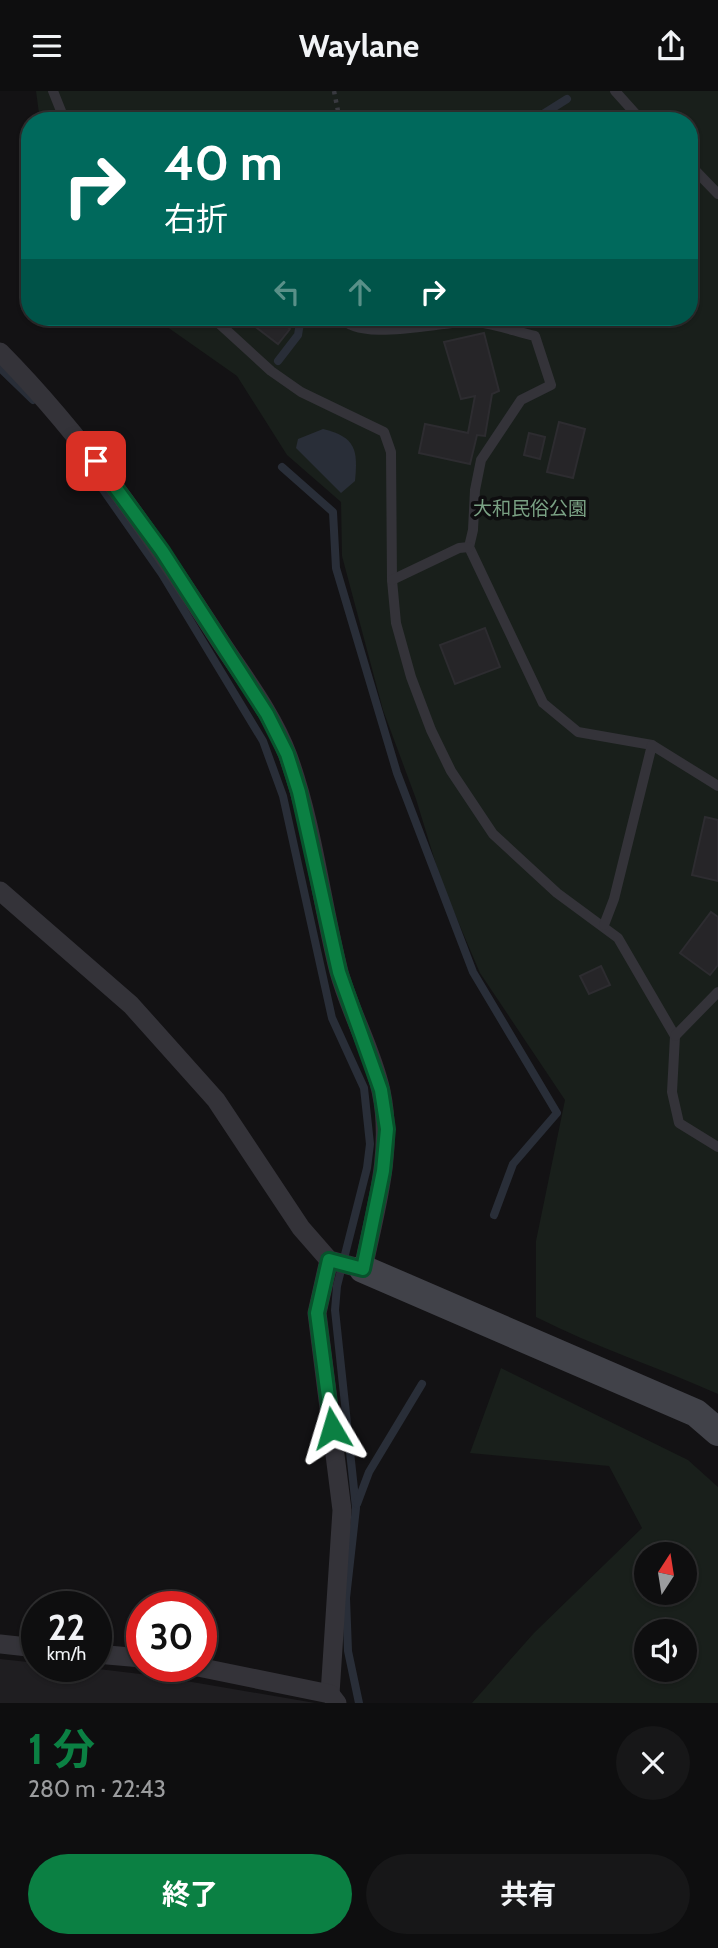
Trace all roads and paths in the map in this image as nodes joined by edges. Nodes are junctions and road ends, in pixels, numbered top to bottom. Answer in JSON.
{"nodes":[{"id":1,"x":53,"y":91,"type":"edge"},
{"id":2,"x":334,"y":91,"type":"edge"},
{"id":3,"x":615,"y":91,"type":"edge"},
{"id":4,"x":61,"y":112,"type":"edge"},
{"id":5,"x":338,"y":112,"type":"edge"},
{"id":6,"x":634,"y":112,"type":"edge"},
{"id":7,"x":698,"y":173,"type":"edge"},
{"id":8,"x":718,"y":194,"type":"edge"},
{"id":9,"x":222,"y":326,"type":"edge"},
{"id":10,"x":356,"y":326,"type":"edge"},
{"id":11,"x":420,"y":326,"type":"edge"},
{"id":12,"x":494,"y":326,"type":"edge"},
{"id":13,"x":0,"y":352,"type":"edge"},
{"id":14,"x":469,"y":547,"type":"junction"},
{"id":15,"x":392,"y":580,"type":"junction"},
{"id":16,"x":652,"y":745,"type":"junction"},
{"id":17,"x":718,"y":786,"type":"edge"},
{"id":18,"x":0,"y":891,"type":"edge"},
{"id":19,"x":604,"y":925,"type":"junction"},
{"id":20,"x":718,"y":992,"type":"edge"},
{"id":21,"x":675,"y":1036,"type":"junction"},
{"id":22,"x":718,"y":1147,"type":"edge"},
{"id":23,"x":329,"y":1260,"type":"junction"},
{"id":24,"x":363,"y":1269,"type":"junction"},
{"id":25,"x":718,"y":1432,"type":"edge"},
{"id":26,"x":0,"y":1644,"type":"edge"},
{"id":27,"x":21,"y":1646,"type":"edge"},
{"id":28,"x":217,"y":1671,"type":"edge"},
{"id":29,"x":333,"y":1698,"type":"edge"}],
"edges":[{"from":1,"to":4,"type":"lane"},
{"from":2,"to":5,"type":"path"},
{"from":3,"to":6,"type":"lane"},
{"from":7,"to":8,"type":"lane"},
{"from":9,"to":15,"type":"lane"},
{"from":10,"to":11,"type":"lane"},
{"from":12,"to":14,"type":"lane"},
{"from":13,"to":24,"type":"street"},
{"from":14,"to":15,"type":"lane"},
{"from":14,"to":16,"type":"lane"},
{"from":15,"to":19,"type":"lane"},
{"from":16,"to":17,"type":"lane"},
{"from":16,"to":19,"type":"lane"},
{"from":18,"to":23,"type":"street"},
{"from":19,"to":21,"type":"lane"},
{"from":20,"to":21,"type":"lane"},
{"from":21,"to":22,"type":"lane"},
{"from":23,"to":24,"type":"street"},
{"from":23,"to":29,"type":"street"},
{"from":24,"to":25,"type":"street"},
{"from":26,"to":27,"type":"street"},
{"from":28,"to":29,"type":"street"}]}
